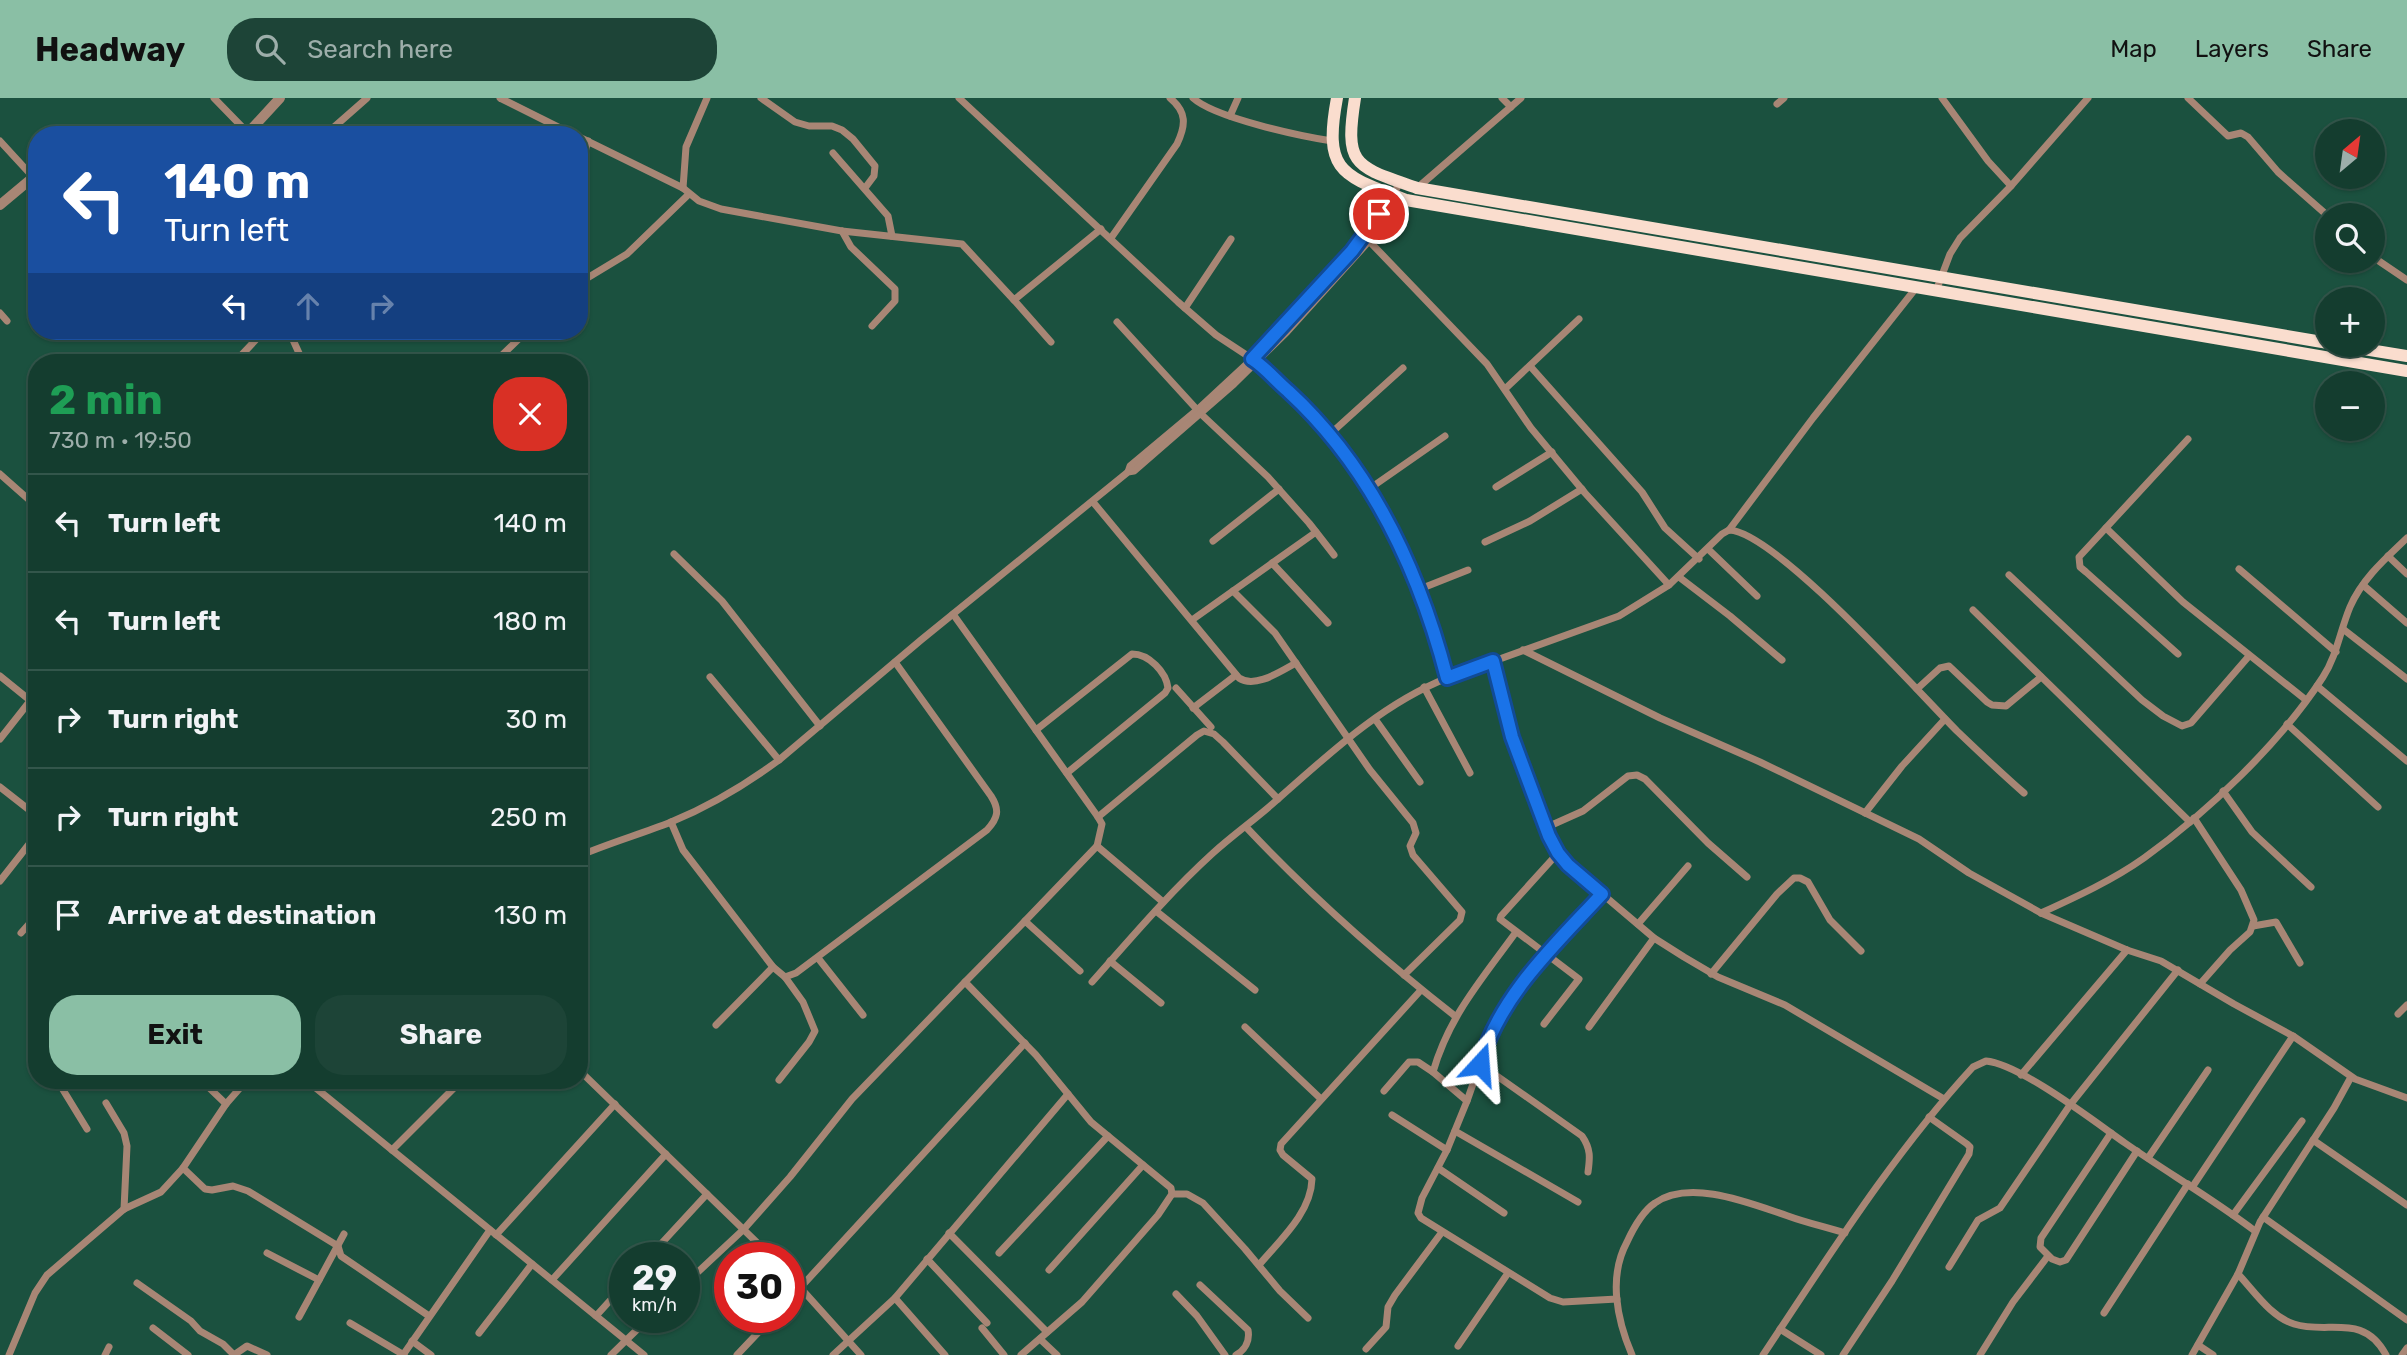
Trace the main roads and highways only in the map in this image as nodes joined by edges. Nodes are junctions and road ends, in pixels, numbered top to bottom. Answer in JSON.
{"nodes":[{"id":1,"x":1337,"y":98,"type":"edge"},
{"id":2,"x":1354,"y":98,"type":"edge"},
{"id":3,"x":1623,"y":223,"type":"junction"},
{"id":4,"x":1621,"y":238,"type":"junction"},
{"id":5,"x":2315,"y":341,"type":"edge"},
{"id":6,"x":2385,"y":352,"type":"edge"},
{"id":7,"x":2407,"y":356,"type":"edge"},
{"id":8,"x":2407,"y":371,"type":"edge"}],
"edges":[{"from":1,"to":4,"type":"highway"},
{"from":2,"to":3,"type":"highway"},
{"from":3,"to":4,"type":"highway"},
{"from":3,"to":5,"type":"highway"},
{"from":4,"to":8,"type":"highway"},
{"from":6,"to":7,"type":"highway"}]}
